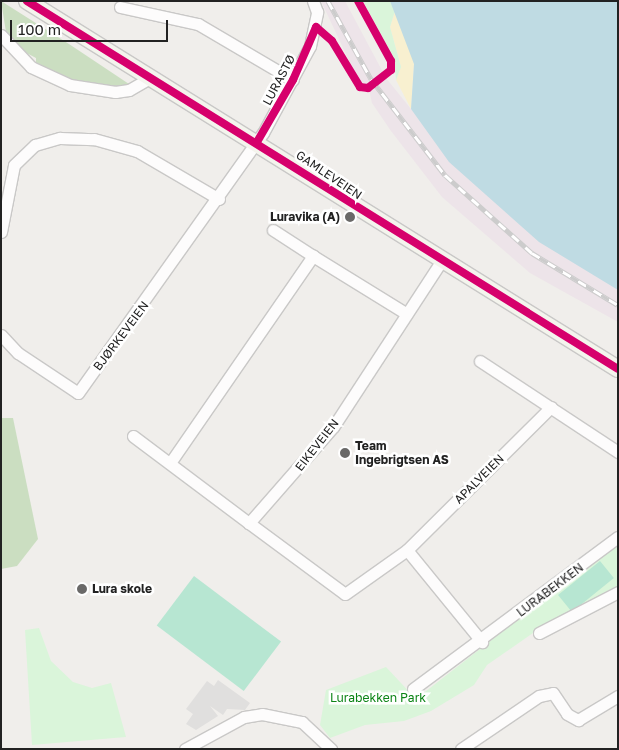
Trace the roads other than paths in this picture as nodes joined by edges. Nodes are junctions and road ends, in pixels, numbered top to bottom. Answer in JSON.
{"nodes":[{"id":1,"x":27,"y":1,"type":"edge"},
{"id":2,"x":313,"y":1,"type":"edge"},
{"id":3,"x":120,"y":7,"type":"dead end"},
{"id":4,"x":1,"y":36,"type":"edge"},
{"id":5,"x":148,"y":79,"type":"junction"},
{"id":6,"x":293,"y":80,"type":"junction"},
{"id":7,"x":256,"y":145,"type":"junction"},
{"id":8,"x":219,"y":199,"type":"junction"},
{"id":9,"x":273,"y":230,"type":"dead end"},
{"id":10,"x":1,"y":232,"type":"edge"},
{"id":11,"x":312,"y":256,"type":"junction"},
{"id":12,"x":442,"y":260,"type":"junction"},
{"id":13,"x":408,"y":314,"type":"junction"},
{"id":14,"x":1,"y":335,"type":"edge"},
{"id":15,"x":480,"y":361,"type":"dead end"},
{"id":16,"x":618,"y":369,"type":"edge"},
{"id":17,"x":552,"y":407,"type":"junction"},
{"id":18,"x":133,"y":436,"type":"dead end"},
{"id":19,"x":618,"y":452,"type":"edge"},
{"id":20,"x":170,"y":464,"type":"junction"},
{"id":21,"x":249,"y":524,"type":"junction"},
{"id":22,"x":618,"y":537,"type":"edge"},
{"id":23,"x":407,"y":550,"type":"junction"},
{"id":24,"x":618,"y":592,"type":"edge"},
{"id":25,"x":539,"y":634,"type":"dead end"},
{"id":26,"x":482,"y":642,"type":"junction"},
{"id":27,"x":413,"y":689,"type":"dead end"},
{"id":28,"x":618,"y":696,"type":"edge"},
{"id":29,"x":185,"y":749,"type":"edge"},
{"id":30,"x":331,"y":749,"type":"edge"},
{"id":31,"x":461,"y":749,"type":"edge"}],
"edges":[{"from":1,"to":5,"type":"main road","name":"GAMLEVEIEN"},
{"from":2,"to":6,"type":"street","name":"LURASTØ"},
{"from":3,"to":6,"type":"street","name":"LURASTØ"},
{"from":4,"to":5,"type":"street"},
{"from":5,"to":7,"type":"main road","name":"GAMLEVEIEN"},
{"from":6,"to":7,"type":"street","name":"LURASTØ"},
{"from":7,"to":8,"type":"street","name":"BJØRKEVEIEN"},
{"from":7,"to":12,"type":"main road","name":"GAMLEVEIEN"},
{"from":8,"to":10,"type":"street"},
{"from":8,"to":14,"type":"street","name":"BJØRKEVEIEN"},
{"from":9,"to":11,"type":"street"},
{"from":11,"to":13,"type":"street"},
{"from":11,"to":20,"type":"street"},
{"from":12,"to":13,"type":"street","name":"EIKEVEIEN"},
{"from":12,"to":16,"type":"main road","name":"GAMLEVEIEN"},
{"from":13,"to":21,"type":"street","name":"EIKEVEIEN"},
{"from":15,"to":17,"type":"street"},
{"from":17,"to":19,"type":"street"},
{"from":17,"to":23,"type":"street","name":"APALVEIEN"},
{"from":18,"to":20,"type":"street"},
{"from":20,"to":21,"type":"street"},
{"from":21,"to":23,"type":"street","name":"APALVEIEN"},
{"from":22,"to":26,"type":"street","name":"LURABEKKEN"},
{"from":23,"to":26,"type":"street"},
{"from":24,"to":25,"type":"street"},
{"from":26,"to":27,"type":"street","name":"LURABEKKEN"},
{"from":28,"to":31,"type":"street"},
{"from":29,"to":30,"type":"street"}]}
